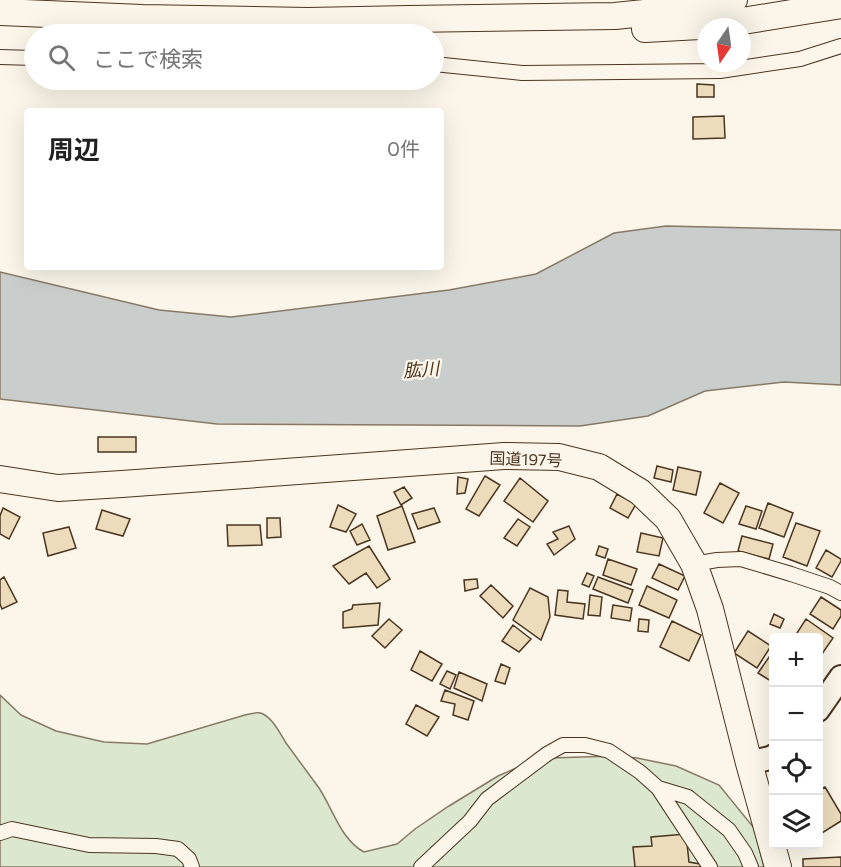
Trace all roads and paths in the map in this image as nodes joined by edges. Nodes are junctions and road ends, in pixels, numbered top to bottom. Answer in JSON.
{"nodes":[{"id":1,"x":734,"y":0,"type":"edge"},
{"id":2,"x":841,"y":5,"type":"edge"},
{"id":3,"x":0,"y":12,"type":"edge"},
{"id":4,"x":409,"y":20,"type":"junction"},
{"id":5,"x":841,"y":46,"type":"edge"},
{"id":6,"x":0,"y":57,"type":"edge"},
{"id":7,"x":24,"y":58,"type":"edge"},
{"id":8,"x":444,"y":65,"type":"edge"},
{"id":9,"x":0,"y":479,"type":"edge"},
{"id":10,"x":694,"y":564,"type":"junction"},
{"id":11,"x":841,"y":593,"type":"edge"},
{"id":12,"x":841,"y":677,"type":"edge"},
{"id":13,"x":823,"y":703,"type":"edge"},
{"id":14,"x":769,"y":759,"type":"edge"},
{"id":15,"x":749,"y":763,"type":"junction"},
{"id":16,"x":658,"y":788,"type":"junction"},
{"id":17,"x":0,"y":832,"type":"edge"},
{"id":18,"x":192,"y":867,"type":"edge"},
{"id":19,"x":421,"y":867,"type":"edge"},
{"id":20,"x":710,"y":867,"type":"edge"},
{"id":21,"x":751,"y":867,"type":"edge"},
{"id":22,"x":778,"y":867,"type":"edge"}],
"edges":[{"from":1,"to":4,"type":"highway"},
{"from":2,"to":4,"type":"highway"},
{"from":3,"to":4,"type":"highway"},
{"from":5,"to":8,"type":"street"},
{"from":6,"to":7,"type":"street"},
{"from":9,"to":10,"type":"highway","name":"国道197号"},
{"from":10,"to":11,"type":"street"},
{"from":10,"to":15,"type":"highway","name":"国道197号"},
{"from":12,"to":13,"type":"main road"},
{"from":14,"to":15,"type":"main road"},
{"from":15,"to":22,"type":"highway","name":"国道197号"},
{"from":16,"to":19,"type":"street"},
{"from":16,"to":20,"type":"street"},
{"from":16,"to":21,"type":"street"},
{"from":17,"to":18,"type":"street"}]}
